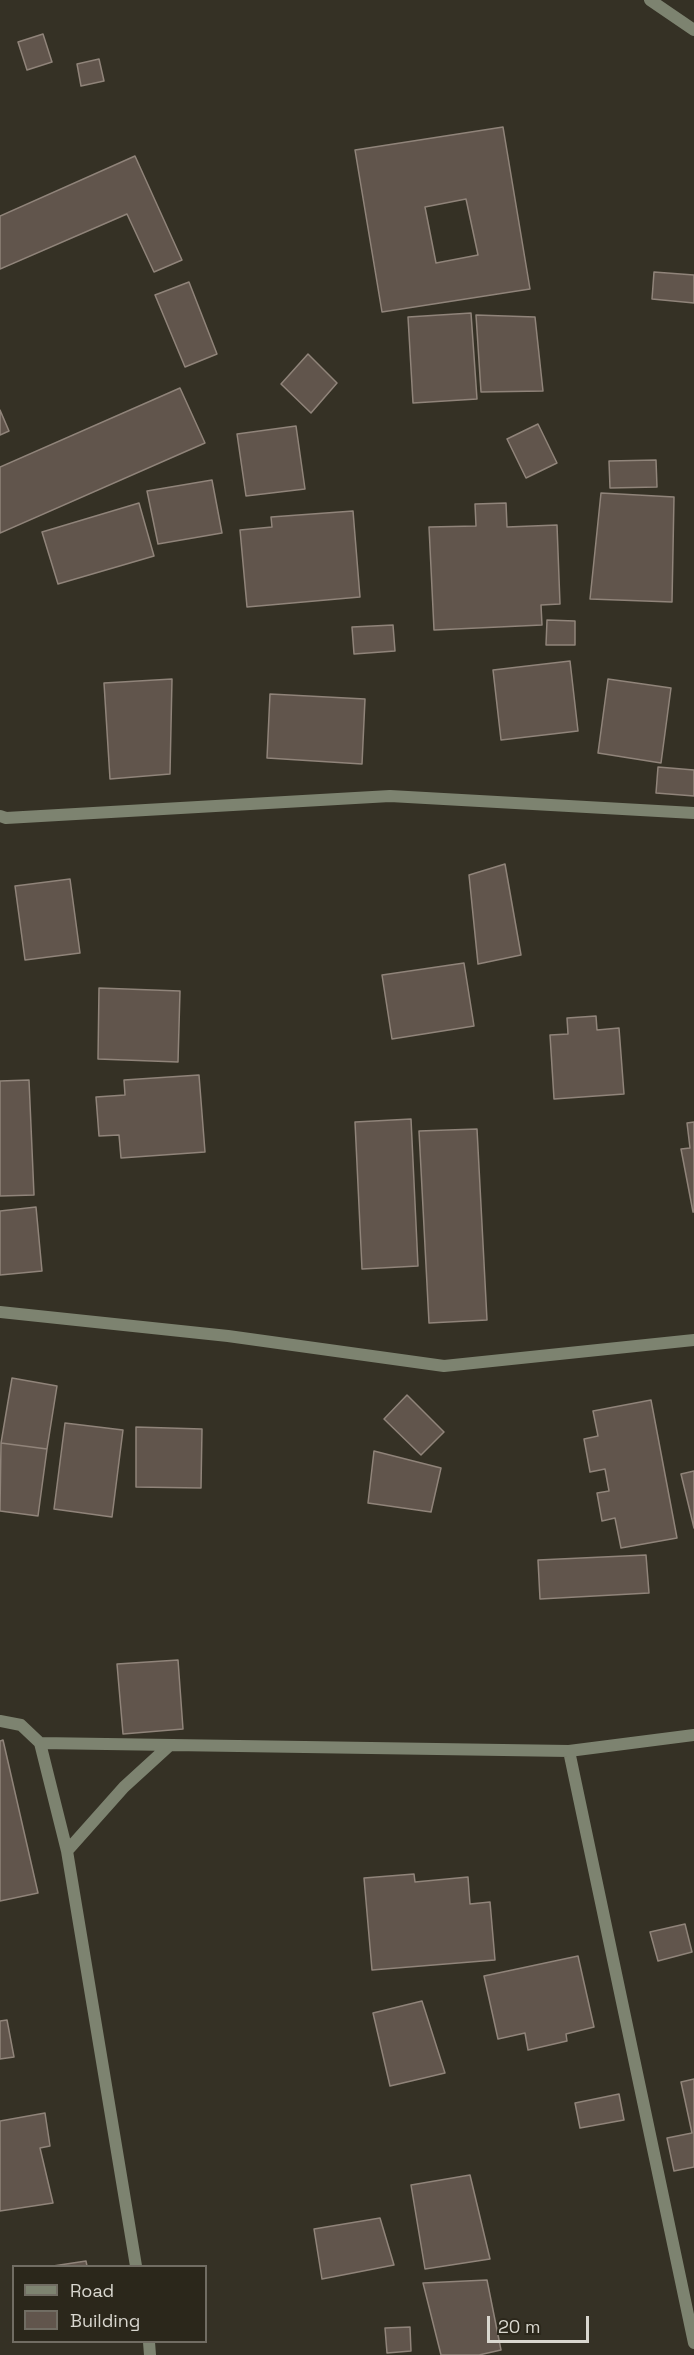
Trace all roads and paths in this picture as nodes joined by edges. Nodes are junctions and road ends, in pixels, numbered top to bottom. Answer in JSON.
{"nodes":[{"id":1,"x":650,"y":0,"type":"edge"},
{"id":2,"x":694,"y":30,"type":"edge"},
{"id":3,"x":694,"y":813,"type":"edge"},
{"id":4,"x":0,"y":816,"type":"edge"},
{"id":5,"x":0,"y":1312,"type":"edge"},
{"id":6,"x":694,"y":1340,"type":"edge"},
{"id":7,"x":0,"y":1721,"type":"edge"},
{"id":8,"x":694,"y":1735,"type":"edge"},
{"id":9,"x":40,"y":1743,"type":"junction"},
{"id":10,"x":170,"y":1745,"type":"junction"},
{"id":11,"x":569,"y":1751,"type":"junction"},
{"id":12,"x":67,"y":1851,"type":"junction"},
{"id":13,"x":136,"y":2265,"type":"edge"},
{"id":14,"x":694,"y":2343,"type":"edge"}],
"edges":[{"from":1,"to":2,"type":"street"},
{"from":3,"to":4,"type":"street"},
{"from":5,"to":6,"type":"street"},
{"from":7,"to":9,"type":"street"},
{"from":8,"to":11,"type":"street"},
{"from":9,"to":10,"type":"street"},
{"from":9,"to":12,"type":"street"},
{"from":10,"to":11,"type":"street"},
{"from":10,"to":12,"type":"street"},
{"from":11,"to":14,"type":"street"},
{"from":12,"to":13,"type":"street"}]}
